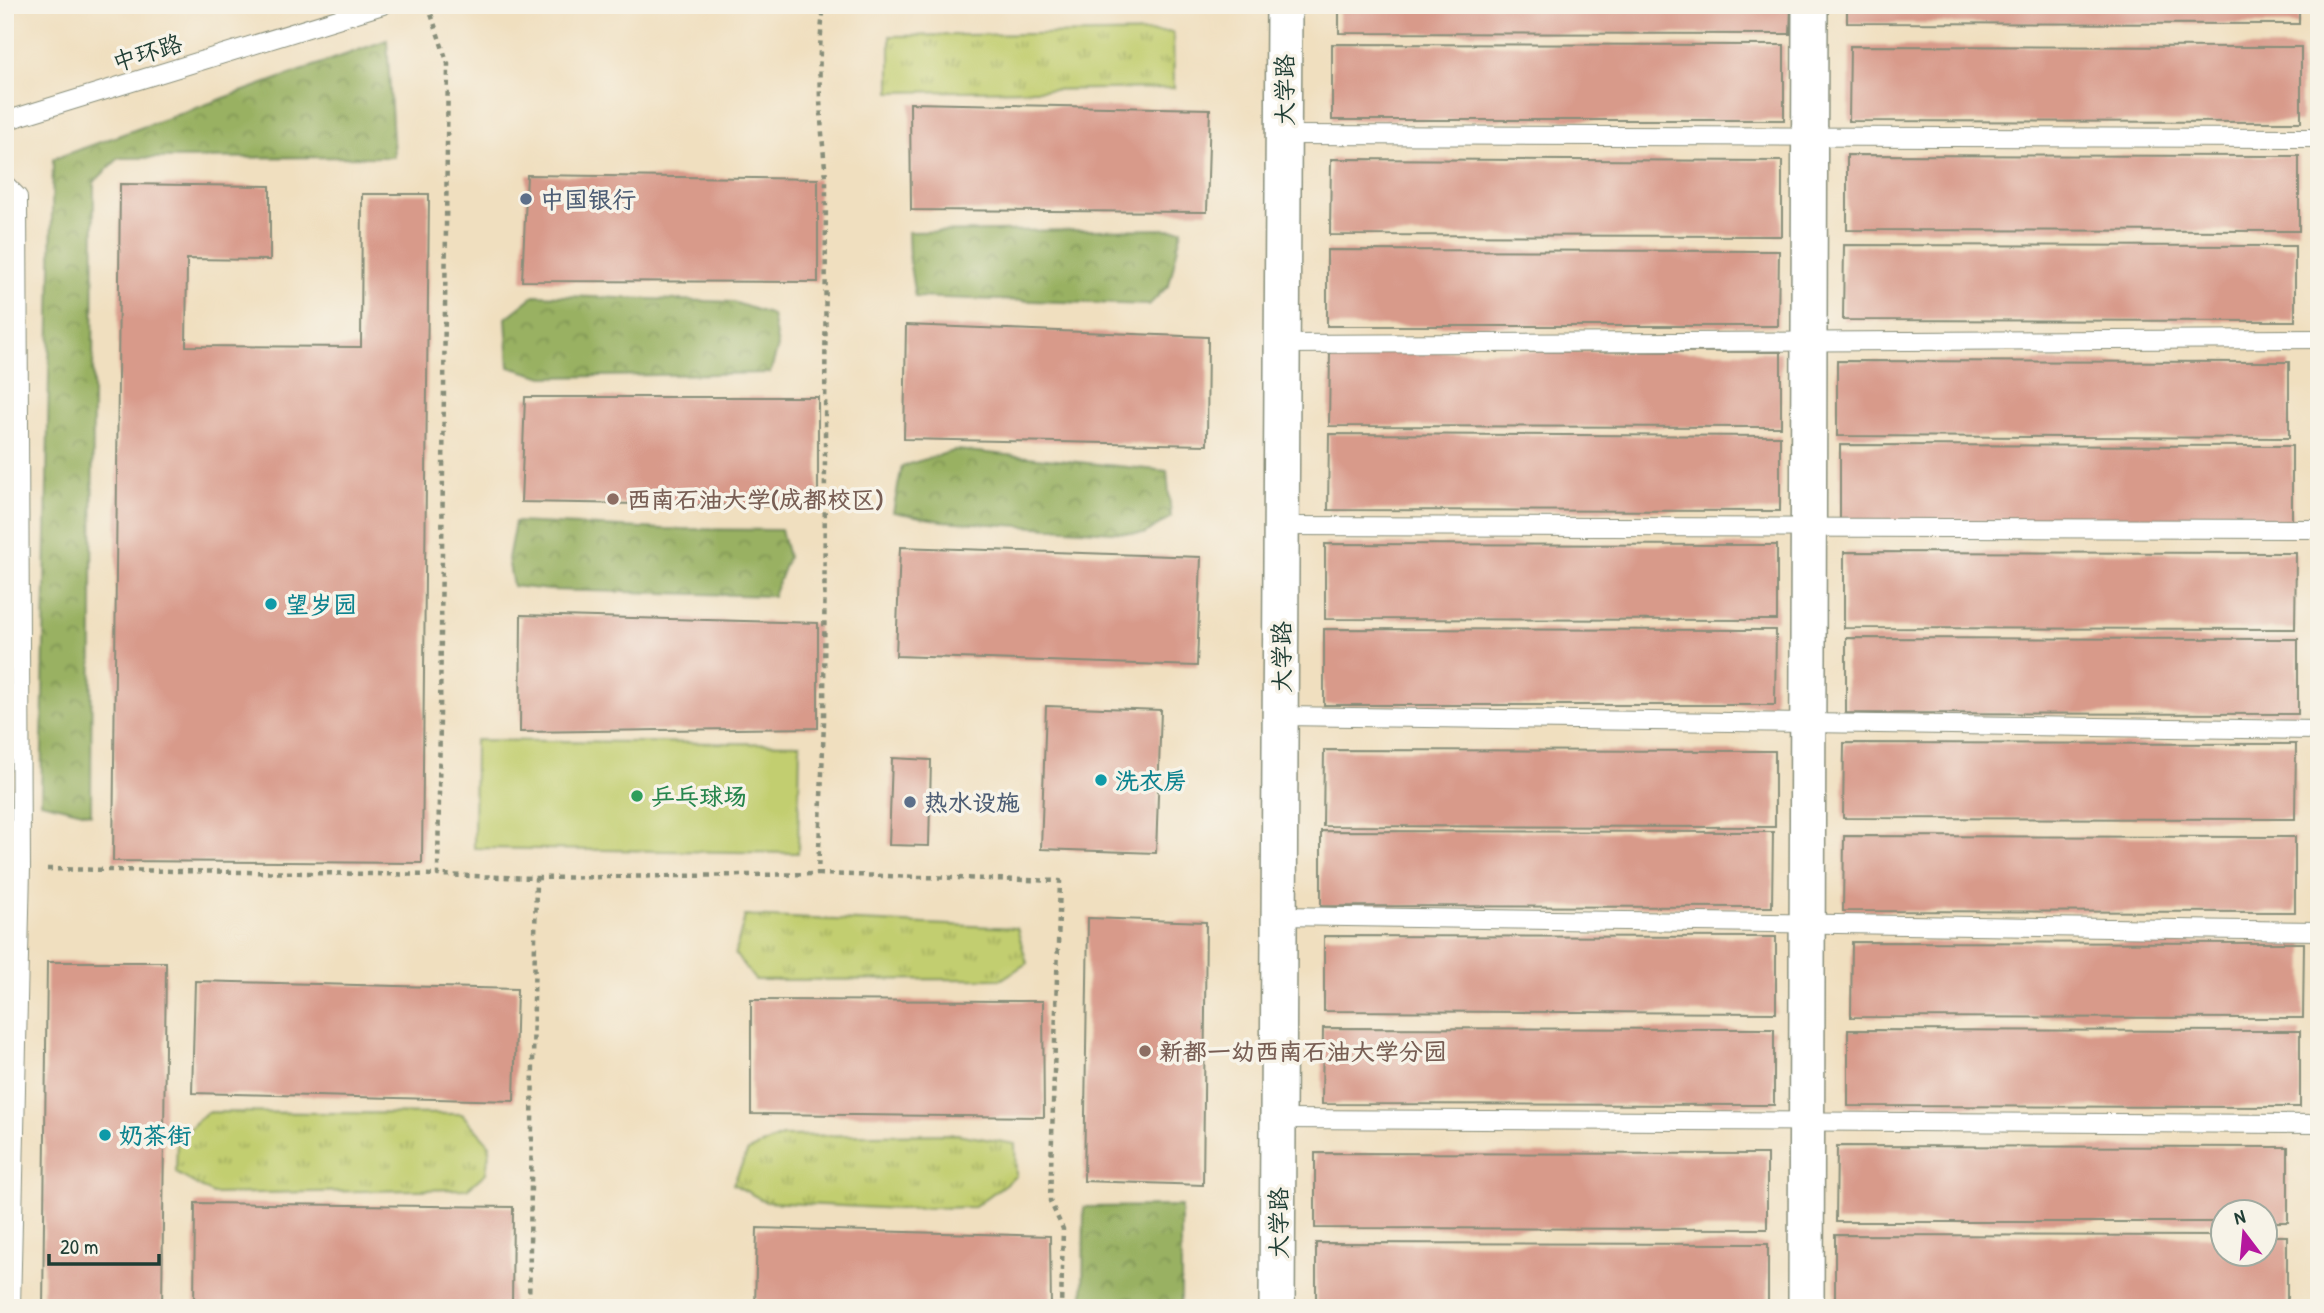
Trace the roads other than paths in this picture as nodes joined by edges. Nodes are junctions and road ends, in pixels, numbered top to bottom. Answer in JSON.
{"nodes":[{"id":1,"x":383,"y":5,"type":"edge"},
{"id":2,"x":1284,"y":5,"type":"edge"},
{"id":3,"x":1810,"y":5,"type":"edge"},
{"id":4,"x":5,"y":121,"type":"edge"},
{"id":5,"x":1283,"y":135,"type":"junction"},
{"id":6,"x":1810,"y":136,"type":"junction"},
{"id":7,"x":2319,"y":138,"type":"edge"},
{"id":8,"x":5,"y":184,"type":"edge"},
{"id":9,"x":2319,"y":339,"type":"edge"},
{"id":10,"x":1809,"y":342,"type":"junction"},
{"id":11,"x":1282,"y":344,"type":"junction"},
{"id":12,"x":1281,"y":526,"type":"junction"},
{"id":13,"x":1808,"y":527,"type":"junction"},
{"id":14,"x":2319,"y":529,"type":"edge"},
{"id":15,"x":1281,"y":716,"type":"junction"},
{"id":16,"x":1808,"y":723,"type":"junction"},
{"id":17,"x":2319,"y":730,"type":"edge"},
{"id":18,"x":1279,"y":916,"type":"junction"},
{"id":19,"x":1807,"y":923,"type":"junction"},
{"id":20,"x":2319,"y":931,"type":"edge"},
{"id":21,"x":1278,"y":1119,"type":"junction"},
{"id":22,"x":1806,"y":1122,"type":"junction"},
{"id":23,"x":2319,"y":1124,"type":"edge"},
{"id":24,"x":11,"y":1308,"type":"edge"},
{"id":25,"x":1277,"y":1308,"type":"edge"},
{"id":26,"x":1806,"y":1308,"type":"edge"}],
"edges":[{"from":1,"to":4,"type":"lane","name":"中环路"},
{"from":2,"to":5,"type":"street","name":"大学路"},
{"from":3,"to":6,"type":"street"},
{"from":5,"to":6,"type":"lane"},
{"from":5,"to":11,"type":"street","name":"大学路"},
{"from":6,"to":7,"type":"lane"},
{"from":6,"to":10,"type":"street"},
{"from":8,"to":24,"type":"lane"},
{"from":9,"to":10,"type":"lane"},
{"from":10,"to":11,"type":"lane"},
{"from":10,"to":13,"type":"street"},
{"from":11,"to":12,"type":"street","name":"大学路"},
{"from":12,"to":13,"type":"lane"},
{"from":12,"to":15,"type":"street","name":"大学路"},
{"from":13,"to":14,"type":"lane"},
{"from":13,"to":16,"type":"street"},
{"from":15,"to":16,"type":"lane"},
{"from":15,"to":18,"type":"street","name":"大学路"},
{"from":16,"to":17,"type":"lane"},
{"from":16,"to":19,"type":"street"},
{"from":18,"to":19,"type":"lane"},
{"from":18,"to":21,"type":"street","name":"大学路"},
{"from":19,"to":20,"type":"lane"},
{"from":19,"to":22,"type":"street"},
{"from":21,"to":22,"type":"lane"},
{"from":21,"to":25,"type":"street","name":"大学路"},
{"from":22,"to":23,"type":"lane"},
{"from":22,"to":26,"type":"street"}]}
